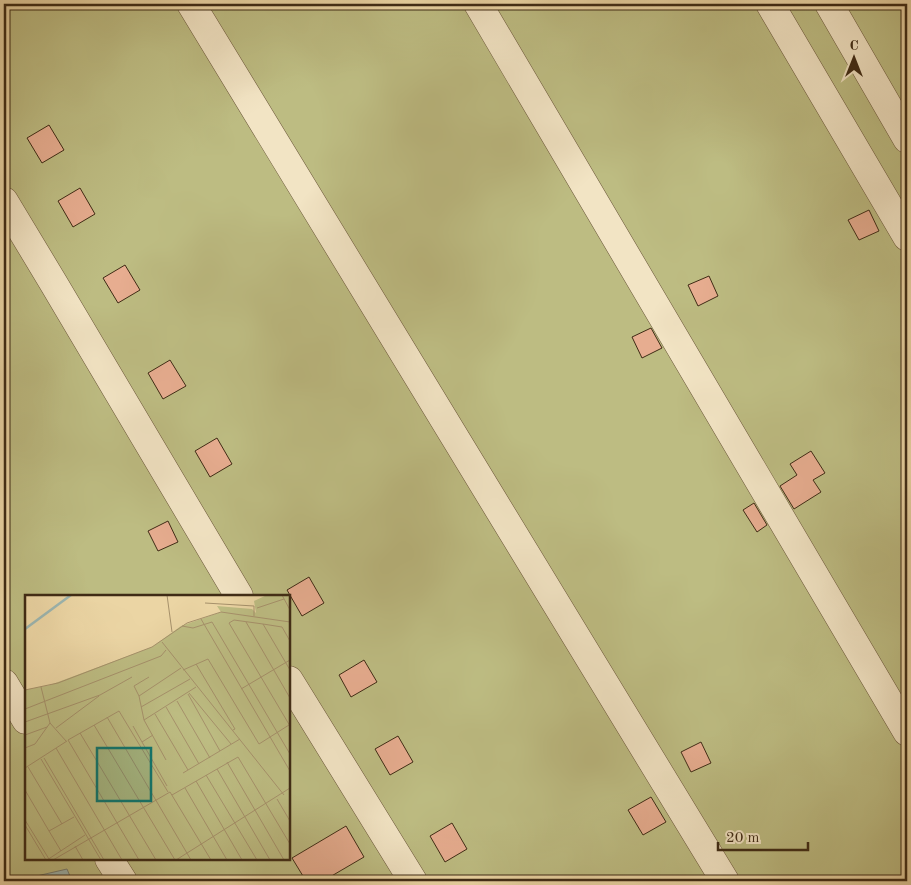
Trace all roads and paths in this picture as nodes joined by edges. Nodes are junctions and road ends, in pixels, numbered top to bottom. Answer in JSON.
{"nodes":[{"id":1,"x":192,"y":4,"type":"edge"},
{"id":2,"x":478,"y":4,"type":"edge"},
{"id":3,"x":770,"y":4,"type":"edge"},
{"id":4,"x":829,"y":4,"type":"edge"},
{"id":5,"x":907,"y":139,"type":"edge"},
{"id":6,"x":4,"y":201,"type":"edge"},
{"id":7,"x":907,"y":237,"type":"edge"},
{"id":8,"x":238,"y":595,"type":"edge"},
{"id":9,"x":290,"y":682,"type":"edge"},
{"id":10,"x":4,"y":683,"type":"edge"},
{"id":11,"x":25,"y":718,"type":"edge"},
{"id":12,"x":907,"y":732,"type":"edge"},
{"id":13,"x":110,"y":860,"type":"edge"},
{"id":14,"x":123,"y":881,"type":"edge"},
{"id":15,"x":413,"y":881,"type":"edge"},
{"id":16,"x":725,"y":881,"type":"edge"}],
"edges":[{"from":1,"to":16,"type":"lane"},
{"from":2,"to":12,"type":"lane"},
{"from":3,"to":7,"type":"lane"},
{"from":4,"to":5,"type":"lane"},
{"from":6,"to":8,"type":"lane"},
{"from":9,"to":15,"type":"lane"},
{"from":10,"to":11,"type":"lane"},
{"from":13,"to":14,"type":"lane"}]}
